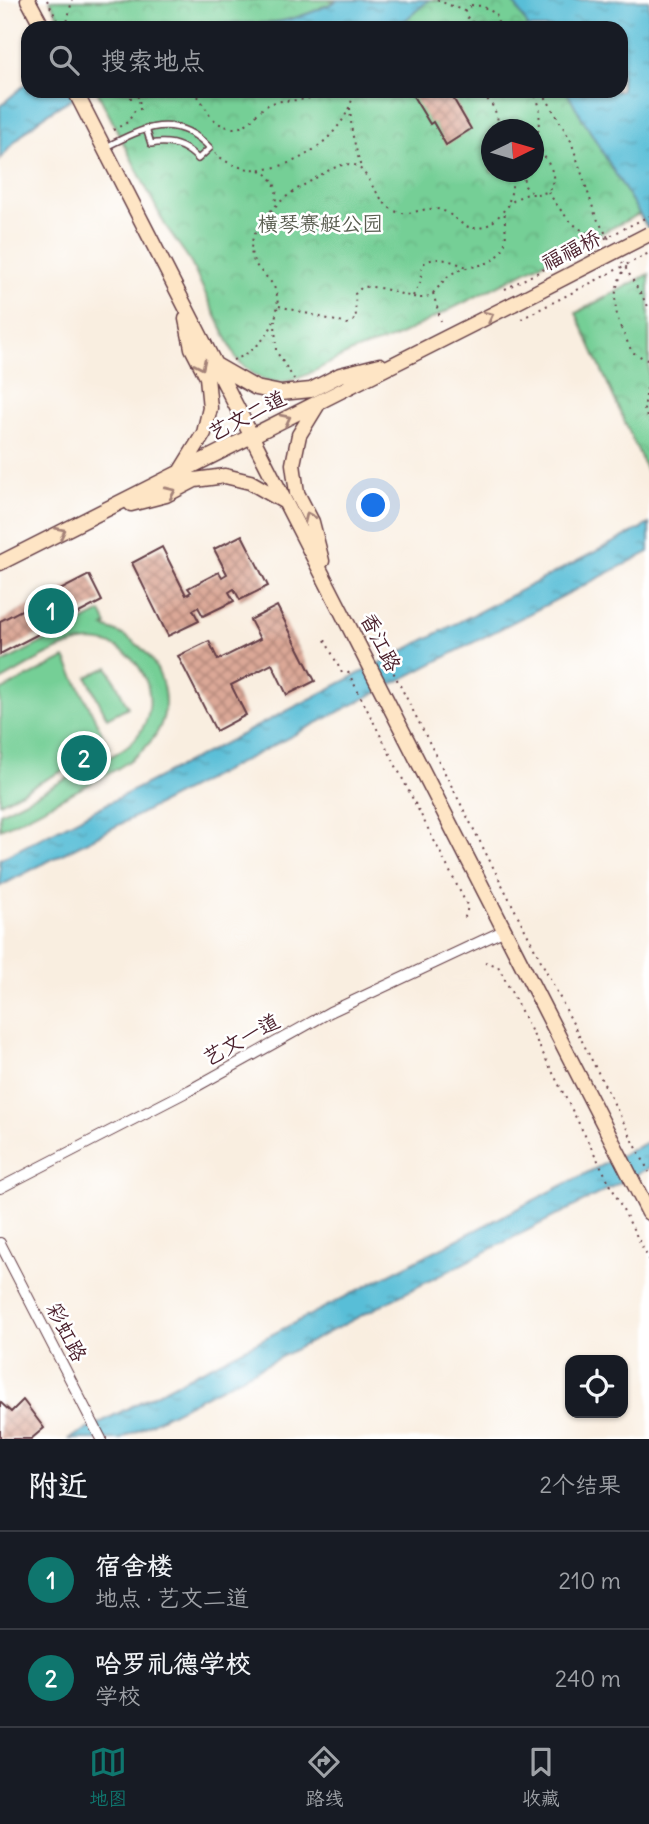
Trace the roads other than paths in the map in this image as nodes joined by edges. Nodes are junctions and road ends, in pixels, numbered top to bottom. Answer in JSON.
{"nodes":[{"id":1,"x":28,"y":0,"type":"edge"},
{"id":2,"x":39,"y":21,"type":"edge"},
{"id":3,"x":79,"y":98,"type":"edge"},
{"id":4,"x":146,"y":128,"type":"junction"},
{"id":5,"x":104,"y":148,"type":"junction"},
{"id":6,"x":649,"y":234,"type":"edge"},
{"id":7,"x":182,"y":300,"type":"junction"},
{"id":8,"x":513,"y":304,"type":"joint"},
{"id":9,"x":402,"y":360,"type":"junction"},
{"id":10,"x":214,"y":363,"type":"junction"},
{"id":11,"x":319,"y":402,"type":"junction"},
{"id":12,"x":251,"y":436,"type":"junction"},
{"id":13,"x":180,"y":472,"type":"junction"},
{"id":14,"x":285,"y":502,"type":"junction"},
{"id":15,"x":106,"y":510,"type":"junction"},
{"id":16,"x":0,"y":563,"type":"edge"},
{"id":17,"x":327,"y":583,"type":"junction"},
{"id":18,"x":505,"y":930,"type":"junction"},
{"id":19,"x":0,"y":1188,"type":"edge"},
{"id":20,"x":649,"y":1213,"type":"edge"},
{"id":21,"x":0,"y":1243,"type":"edge"},
{"id":22,"x":101,"y":1439,"type":"edge"}],
"edges":[{"from":1,"to":2,"type":"main road"},
{"from":3,"to":5,"type":"main road","name":"香江路"},
{"from":4,"to":4,"type":"lane"},
{"from":4,"to":5,"type":"lane"},
{"from":5,"to":7,"type":"main road","name":"香江路"},
{"from":6,"to":8,"type":"main road","name":"福福桥","bridge":true},
{"from":7,"to":10,"type":"main road","name":"香江路"},
{"from":7,"to":13,"type":"main road","one_way":true},
{"from":9,"to":8,"type":"main road","name":"艺文二道","one_way":true},
{"from":9,"to":10,"type":"main road"},
{"from":9,"to":11,"type":"main road","name":"艺文二道"},
{"from":10,"to":12,"type":"main road","name":"香江路"},
{"from":12,"to":11,"type":"main road","name":"艺文二道","one_way":true},
{"from":17,"to":11,"type":"main road","one_way":true},
{"from":12,"to":13,"type":"main road","name":"艺文二道"},
{"from":12,"to":14,"type":"main road","name":"香江路"},
{"from":13,"to":15,"type":"main road","name":"艺文二道"},
{"from":15,"to":14,"type":"main road","one_way":true},
{"from":14,"to":17,"type":"main road","name":"香江路"},
{"from":16,"to":15,"type":"main road","name":"艺文二道","one_way":true},
{"from":17,"to":18,"type":"main road","name":"香江路"},
{"from":18,"to":19,"type":"street","name":"艺文一道"},
{"from":18,"to":20,"type":"main road","name":"香江路"},
{"from":21,"to":22,"type":"street","name":"彩虹路"}]}
